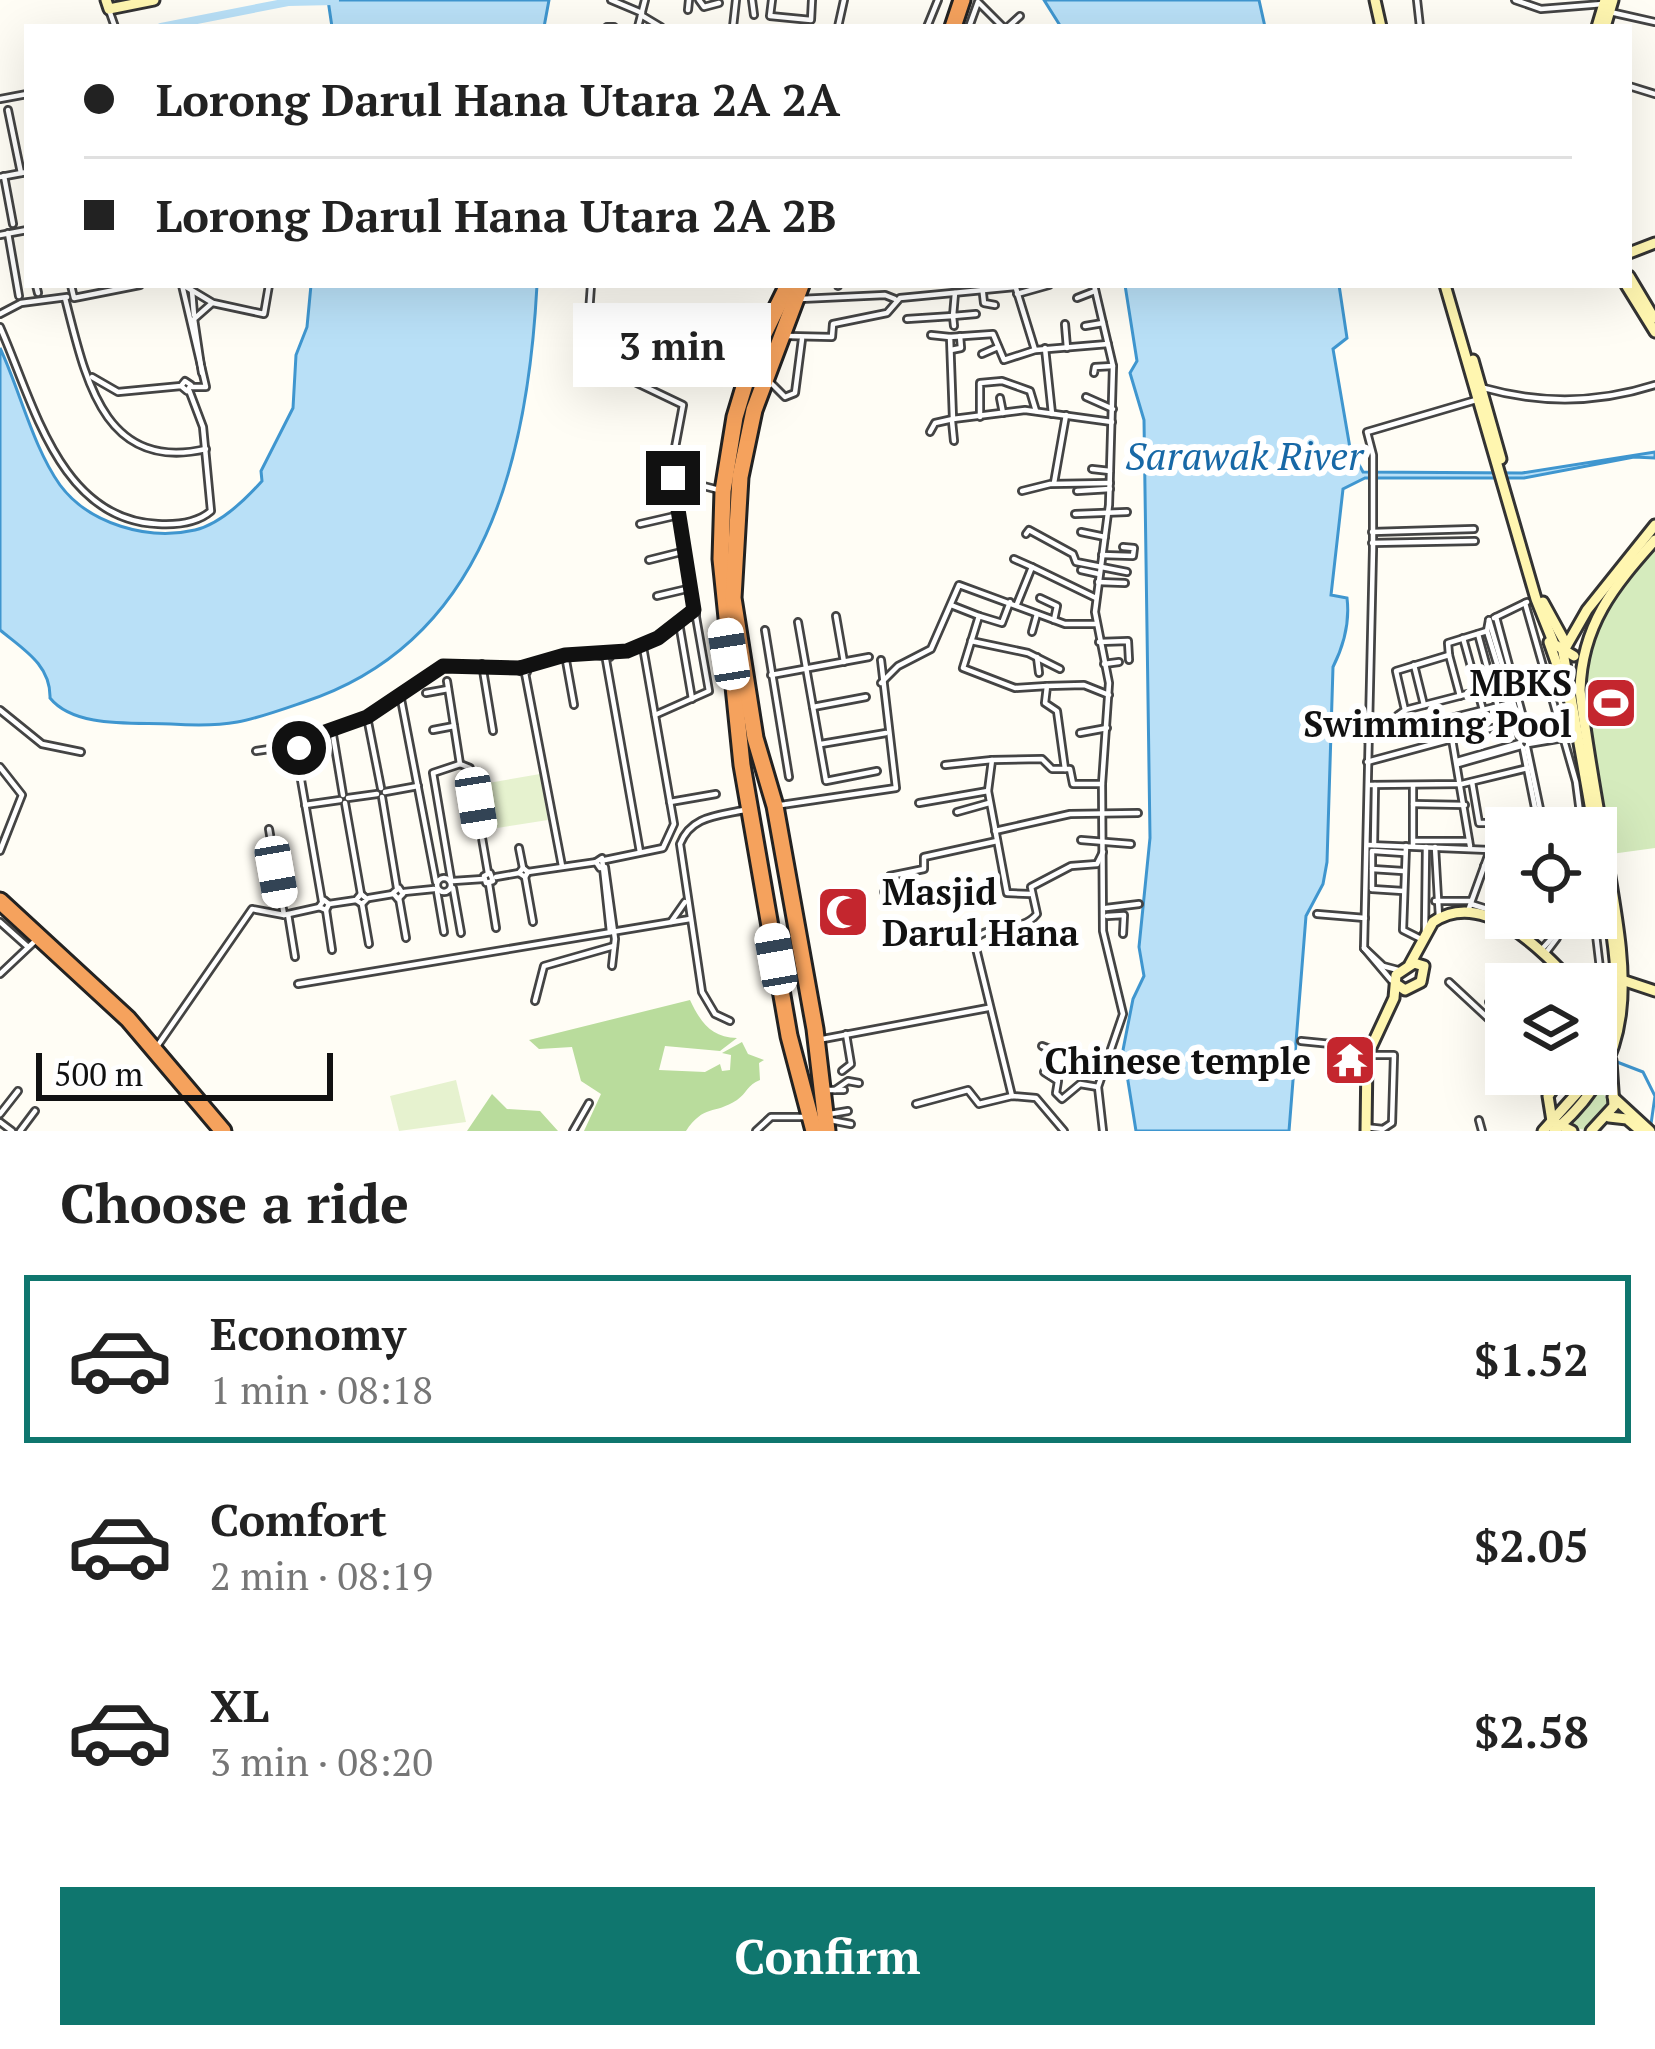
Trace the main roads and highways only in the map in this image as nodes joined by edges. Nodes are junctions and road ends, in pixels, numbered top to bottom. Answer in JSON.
{"nodes":[{"id":1,"x":154,"y":0,"type":"edge"},
{"id":2,"x":111,"y":7,"type":"edge"},
{"id":3,"x":1632,"y":281,"type":"edge"},
{"id":4,"x":1449,"y":288,"type":"edge"},
{"id":5,"x":1629,"y":288,"type":"edge"},
{"id":6,"x":794,"y":290,"type":"edge"},
{"id":7,"x":1655,"y":319,"type":"edge"},
{"id":8,"x":1655,"y":332,"type":"edge"},
{"id":9,"x":1473,"y":372,"type":"junction"},
{"id":10,"x":1481,"y":400,"type":"junction"},
{"id":11,"x":746,"y":409,"type":"junction"},
{"id":12,"x":1504,"y":483,"type":"junction"},
{"id":13,"x":1655,"y":525,"type":"edge"},
{"id":14,"x":1655,"y":539,"type":"edge"},
{"id":15,"x":1637,"y":545,"type":"junction"},
{"id":16,"x":1587,"y":610,"type":"junction"},
{"id":17,"x":1545,"y":613,"type":"junction"},
{"id":18,"x":1589,"y":626,"type":"junction"},
{"id":19,"x":1570,"y":651,"type":"junction"},
{"id":20,"x":1580,"y":690,"type":"junction"},
{"id":21,"x":1574,"y":710,"type":"junction"},
{"id":22,"x":1591,"y":807,"type":"edge"},
{"id":23,"x":0,"y":901,"type":"edge"},
{"id":24,"x":0,"y":910,"type":"edge"},
{"id":25,"x":1429,"y":927,"type":"junction"},
{"id":26,"x":1554,"y":963,"type":"edge"},
{"id":27,"x":1411,"y":967,"type":"junction"},
{"id":28,"x":1625,"y":981,"type":"junction"},
{"id":29,"x":1396,"y":984,"type":"junction"},
{"id":30,"x":1408,"y":989,"type":"junction"},
{"id":31,"x":1655,"y":991,"type":"edge"},
{"id":32,"x":1617,"y":1027,"type":"edge"},
{"id":33,"x":1372,"y":1055,"type":"junction"},
{"id":34,"x":1549,"y":1095,"type":"edge"},
{"id":35,"x":1580,"y":1095,"type":"edge"},
{"id":36,"x":1611,"y":1095,"type":"edge"},
{"id":37,"x":1615,"y":1095,"type":"edge"},
{"id":38,"x":1547,"y":1105,"type":"junction"},
{"id":39,"x":824,"y":1123,"type":"edge"},
{"id":40,"x":1556,"y":1126,"type":"edge"},
{"id":41,"x":1600,"y":1126,"type":"edge"},
{"id":42,"x":1369,"y":1129,"type":"edge"},
{"id":43,"x":219,"y":1131,"type":"edge"},
{"id":44,"x":1542,"y":1131,"type":"edge"},
{"id":45,"x":1572,"y":1131,"type":"edge"},
{"id":46,"x":1646,"y":1131,"type":"edge"}],
"edges":[{"from":1,"to":2,"type":"main road"},
{"from":3,"to":7,"type":"main road"},
{"from":4,"to":9,"type":"main road"},
{"from":5,"to":8,"type":"main road"},
{"from":6,"to":11,"type":"highway"},
{"from":6,"to":11,"type":"highway"},
{"from":9,"to":10,"type":"main road"},
{"from":9,"to":10,"type":"main road"},
{"from":10,"to":12,"type":"main road"},
{"from":11,"to":39,"type":"highway"},
{"from":11,"to":39,"type":"highway"},
{"from":12,"to":17,"type":"main road"},
{"from":12,"to":17,"type":"main road"},
{"from":13,"to":15,"type":"main road"},
{"from":14,"to":15,"type":"main road"},
{"from":14,"to":18,"type":"main road"},
{"from":15,"to":16,"type":"main road"},
{"from":16,"to":17,"type":"main road"},
{"from":16,"to":19,"type":"main road"},
{"from":17,"to":19,"type":"main road"},
{"from":17,"to":21,"type":"main road"},
{"from":18,"to":19,"type":"main road"},
{"from":18,"to":20,"type":"main road"},
{"from":19,"to":20,"type":"main road"},
{"from":19,"to":21,"type":"main road"},
{"from":20,"to":28,"type":"main road"},
{"from":21,"to":22,"type":"main road"},
{"from":23,"to":43,"type":"highway"},
{"from":24,"to":43,"type":"highway"},
{"from":25,"to":26,"type":"main road"},
{"from":25,"to":27,"type":"main road"},
{"from":25,"to":27,"type":"main road"},
{"from":27,"to":29,"type":"main road"},
{"from":27,"to":30,"type":"main road"},
{"from":28,"to":31,"type":"main road"},
{"from":28,"to":32,"type":"main road"},
{"from":29,"to":30,"type":"main road"},
{"from":29,"to":33,"type":"main road"},
{"from":30,"to":33,"type":"main road"},
{"from":33,"to":42,"type":"main road"},
{"from":34,"to":38,"type":"main road"},
{"from":35,"to":40,"type":"main road"},
{"from":36,"to":41,"type":"main road"},
{"from":37,"to":46,"type":"main road"},
{"from":38,"to":40,"type":"main road"},
{"from":38,"to":44,"type":"main road"},
{"from":40,"to":44,"type":"main road"},
{"from":40,"to":45,"type":"main road"},
{"from":41,"to":46,"type":"main road"}]}
